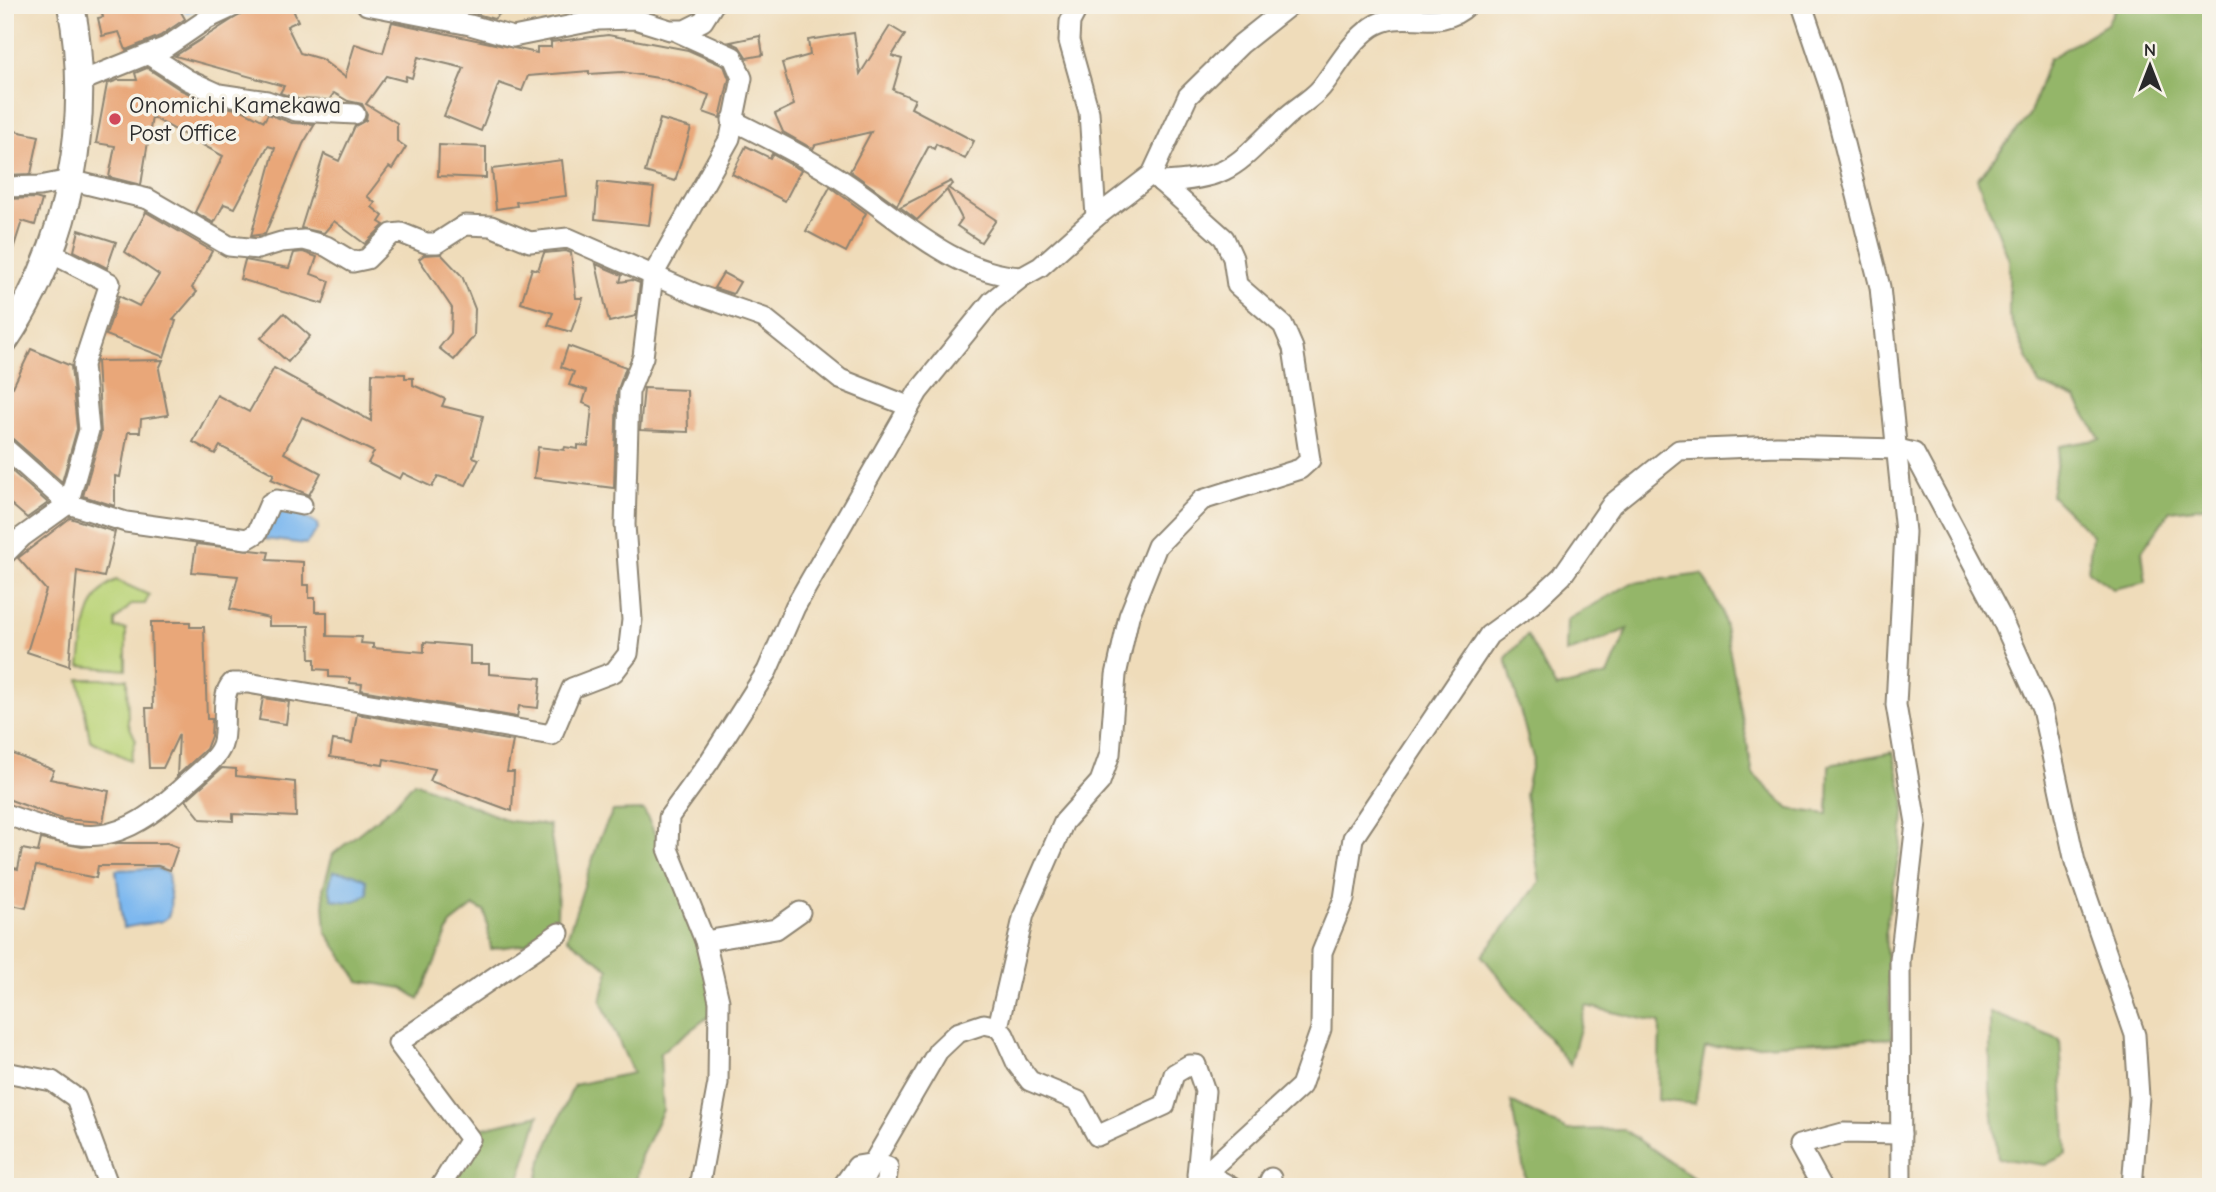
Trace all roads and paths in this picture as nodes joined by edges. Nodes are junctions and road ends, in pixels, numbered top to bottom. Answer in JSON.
{"nodes":[{"id":1,"x":71,"y":5,"type":"edge"},
{"id":2,"x":237,"y":5,"type":"edge"},
{"id":3,"x":368,"y":5,"type":"edge"},
{"id":4,"x":713,"y":5,"type":"edge"},
{"id":5,"x":1079,"y":5,"type":"edge"},
{"id":6,"x":1290,"y":5,"type":"edge"},
{"id":7,"x":1468,"y":5,"type":"edge"},
{"id":8,"x":1801,"y":5,"type":"edge"},
{"id":9,"x":678,"y":32,"type":"junction"},
{"id":10,"x":149,"y":55,"type":"junction"},
{"id":11,"x":79,"y":82,"type":"junction"},
{"id":12,"x":355,"y":114,"type":"dead end"},
{"id":13,"x":732,"y":120,"type":"junction"},
{"id":14,"x":1157,"y":178,"type":"junction"},
{"id":15,"x":70,"y":180,"type":"junction"},
{"id":16,"x":5,"y":187,"type":"edge"},
{"id":17,"x":1096,"y":217,"type":"junction"},
{"id":18,"x":49,"y":252,"type":"junction"},
{"id":19,"x":653,"y":275,"type":"junction"},
{"id":20,"x":1022,"y":277,"type":"junction"},
{"id":21,"x":5,"y":340,"type":"edge"},
{"id":22,"x":908,"y":406,"type":"junction"},
{"id":23,"x":5,"y":448,"type":"edge"},
{"id":24,"x":1898,"y":449,"type":"junction"},
{"id":25,"x":68,"y":504,"type":"junction"},
{"id":26,"x":302,"y":505,"type":"dead end"},
{"id":27,"x":5,"y":554,"type":"edge"},
{"id":28,"x":5,"y":814,"type":"edge"},
{"id":29,"x":800,"y":912,"type":"dead end"},
{"id":30,"x":559,"y":933,"type":"dead end"},
{"id":31,"x":705,"y":940,"type":"junction"},
{"id":32,"x":998,"y":1027,"type":"junction"},
{"id":33,"x":5,"y":1072,"type":"edge"},
{"id":34,"x":1901,"y":1134,"type":"junction"},
{"id":35,"x":875,"y":1163,"type":"junction"},
{"id":36,"x":1206,"y":1173,"type":"junction"},
{"id":37,"x":109,"y":1187,"type":"edge"},
{"id":38,"x":440,"y":1187,"type":"edge"},
{"id":39,"x":699,"y":1187,"type":"edge"},
{"id":40,"x":842,"y":1187,"type":"edge"},
{"id":41,"x":859,"y":1187,"type":"edge"},
{"id":42,"x":885,"y":1187,"type":"edge"},
{"id":43,"x":1231,"y":1187,"type":"edge"},
{"id":44,"x":1822,"y":1187,"type":"edge"},
{"id":45,"x":1901,"y":1187,"type":"edge"},
{"id":46,"x":2132,"y":1187,"type":"edge"}],
"edges":[{"from":1,"to":11,"type":"main road"},
{"from":2,"to":10,"type":"street"},
{"from":3,"to":9,"type":"street"},
{"from":4,"to":9,"type":"street"},
{"from":5,"to":17,"type":"street"},
{"from":6,"to":14,"type":"street"},
{"from":7,"to":14,"type":"street"},
{"from":8,"to":24,"type":"street"},
{"from":9,"to":13,"type":"street"},
{"from":10,"to":11,"type":"street"},
{"from":10,"to":12,"type":"street"},
{"from":11,"to":15,"type":"main road"},
{"from":13,"to":19,"type":"street"},
{"from":13,"to":20,"type":"street"},
{"from":14,"to":17,"type":"street"},
{"from":14,"to":32,"type":"street"},
{"from":15,"to":16,"type":"street"},
{"from":15,"to":18,"type":"main road"},
{"from":15,"to":19,"type":"street"},
{"from":17,"to":20,"type":"street"},
{"from":18,"to":21,"type":"main road"},
{"from":18,"to":25,"type":"street"},
{"from":19,"to":22,"type":"street"},
{"from":19,"to":28,"type":"street"},
{"from":20,"to":22,"type":"street"},
{"from":22,"to":31,"type":"street"},
{"from":23,"to":25,"type":"street"},
{"from":24,"to":34,"type":"street"},
{"from":24,"to":36,"type":"street"},
{"from":24,"to":46,"type":"street"},
{"from":25,"to":26,"type":"street"},
{"from":25,"to":27,"type":"street"},
{"from":29,"to":31,"type":"street"},
{"from":30,"to":38,"type":"street"},
{"from":31,"to":39,"type":"street"},
{"from":32,"to":35,"type":"street"},
{"from":32,"to":36,"type":"street"},
{"from":33,"to":37,"type":"street"},
{"from":34,"to":44,"type":"street"},
{"from":34,"to":45,"type":"street"},
{"from":35,"to":40,"type":"street"},
{"from":35,"to":41,"type":"street"},
{"from":35,"to":42,"type":"street"},
{"from":36,"to":43,"type":"street"}]}
